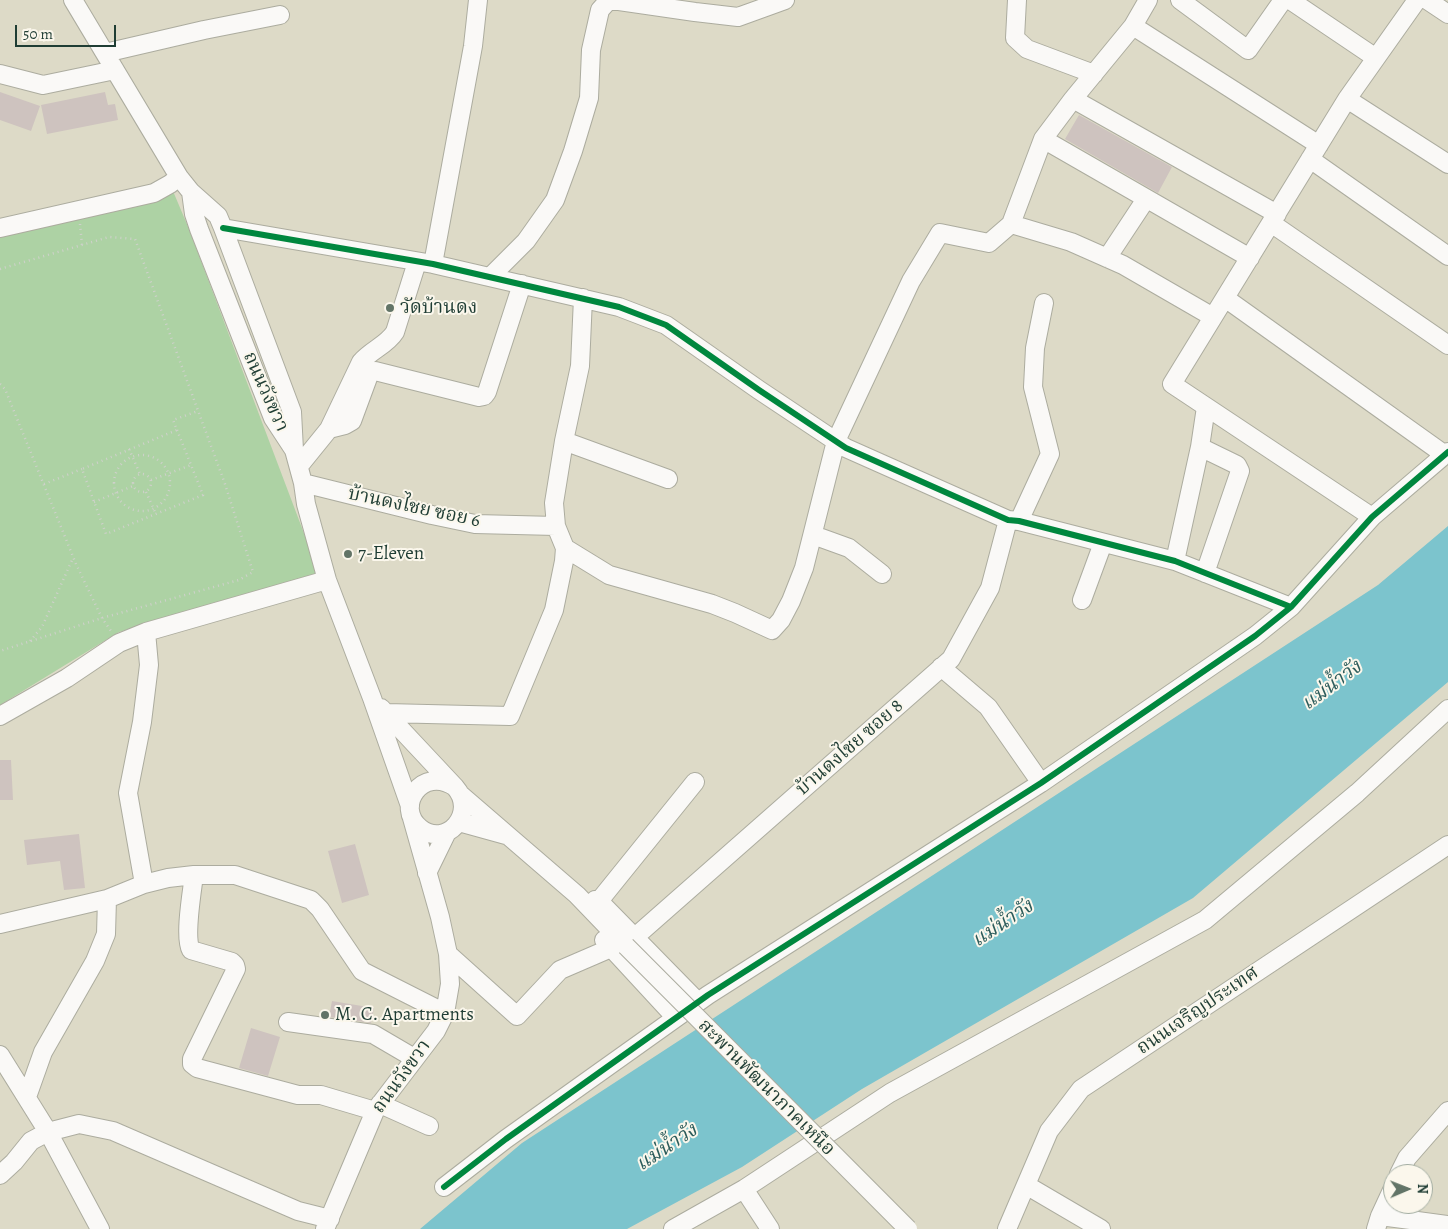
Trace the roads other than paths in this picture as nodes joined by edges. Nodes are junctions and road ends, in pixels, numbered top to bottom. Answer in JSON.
{"nodes":[{"id":1,"x":73,"y":0,"type":"edge"},
{"id":2,"x":478,"y":0,"type":"edge"},
{"id":3,"x":619,"y":0,"type":"edge"},
{"id":4,"x":785,"y":0,"type":"edge"},
{"id":5,"x":1017,"y":0,"type":"edge"},
{"id":6,"x":1148,"y":0,"type":"edge"},
{"id":7,"x":1180,"y":0,"type":"edge"},
{"id":8,"x":1283,"y":0,"type":"edge"},
{"id":9,"x":1290,"y":0,"type":"edge"},
{"id":10,"x":1427,"y":0,"type":"edge"},
{"id":11,"x":1409,"y":3,"type":"edge"},
{"id":12,"x":1448,"y":14,"type":"edge"},
{"id":13,"x":280,"y":15,"type":"dead end"},
{"id":14,"x":1133,"y":26,"type":"junction"},
{"id":15,"x":105,"y":53,"type":"junction"},
{"id":16,"x":1376,"y":58,"type":"junction"},
{"id":17,"x":115,"y":70,"type":"junction"},
{"id":18,"x":0,"y":74,"type":"edge"},
{"id":19,"x":1094,"y":74,"type":"junction"},
{"id":20,"x":1073,"y":99,"type":"junction"},
{"id":21,"x":1347,"y":99,"type":"junction"},
{"id":22,"x":1043,"y":140,"type":"junction"},
{"id":23,"x":1315,"y":152,"type":"junction"},
{"id":24,"x":1448,"y":164,"type":"edge"},
{"id":25,"x":179,"y":177,"type":"junction"},
{"id":26,"x":191,"y":192,"type":"junction"},
{"id":27,"x":1146,"y":199,"type":"junction"},
{"id":28,"x":1274,"y":219,"type":"junction"},
{"id":29,"x":1010,"y":224,"type":"junction"},
{"id":30,"x":0,"y":228,"type":"edge"},
{"id":31,"x":223,"y":228,"type":"junction"},
{"id":32,"x":1448,"y":256,"type":"edge"},
{"id":33,"x":1107,"y":258,"type":"junction"},
{"id":34,"x":1250,"y":258,"type":"junction"},
{"id":35,"x":425,"y":263,"type":"junction"},
{"id":36,"x":490,"y":277,"type":"junction"},
{"id":37,"x":522,"y":284,"type":"junction"},
{"id":38,"x":583,"y":298,"type":"junction"},
{"id":39,"x":1225,"y":298,"type":"junction"},
{"id":40,"x":1044,"y":304,"type":"dead end"},
{"id":41,"x":1213,"y":317,"type":"junction"},
{"id":42,"x":1448,"y":345,"type":"edge"},
{"id":43,"x":1206,"y":406,"type":"junction"},
{"id":44,"x":329,"y":429,"type":"junction"},
{"id":45,"x":564,"y":441,"type":"junction"},
{"id":46,"x":836,"y":441,"type":"junction"},
{"id":47,"x":1200,"y":447,"type":"junction"},
{"id":48,"x":1446,"y":454,"type":"edge"},
{"id":49,"x":299,"y":466,"type":"junction"},
{"id":50,"x":668,"y":478,"type":"dead end"},
{"id":51,"x":1372,"y":516,"type":"junction"},
{"id":52,"x":1013,"y":521,"type":"junction"},
{"id":53,"x":556,"y":526,"type":"junction"},
{"id":54,"x":813,"y":536,"type":"junction"},
{"id":55,"x":1103,"y":543,"type":"junction"},
{"id":56,"x":565,"y":548,"type":"junction"},
{"id":57,"x":1175,"y":561,"type":"junction"},
{"id":58,"x":1205,"y":573,"type":"junction"},
{"id":59,"x":882,"y":574,"type":"dead end"},
{"id":60,"x":327,"y":580,"type":"junction"},
{"id":61,"x":1082,"y":600,"type":"dead end"},
{"id":62,"x":1290,"y":607,"type":"junction"},
{"id":63,"x":146,"y":632,"type":"junction"},
{"id":64,"x":942,"y":667,"type":"junction"},
{"id":65,"x":372,"y":698,"type":"junction"},
{"id":66,"x":1448,"y":709,"type":"edge"},
{"id":67,"x":386,"y":713,"type":"junction"},
{"id":68,"x":0,"y":716,"type":"edge"},
{"id":69,"x":695,"y":782,"type":"dead end"},
{"id":70,"x":1041,"y":783,"type":"junction"},
{"id":71,"x":458,"y":791,"type":"junction"},
{"id":72,"x":411,"y":812,"type":"junction"},
{"id":73,"x":453,"y":827,"type":"junction"},
{"id":74,"x":509,"y":836,"type":"junction"},
{"id":75,"x":1448,"y":845,"type":"edge"},
{"id":76,"x":427,"y":873,"type":"junction"},
{"id":77,"x":194,"y":875,"type":"junction"},
{"id":78,"x":144,"y":884,"type":"junction"},
{"id":79,"x":577,"y":895,"type":"junction"},
{"id":80,"x":107,"y":899,"type":"junction"},
{"id":81,"x":599,"y":901,"type":"junction"},
{"id":82,"x":0,"y":924,"type":"edge"},
{"id":83,"x":624,"y":944,"type":"junction"},
{"id":84,"x":448,"y":954,"type":"junction"},
{"id":85,"x":698,"y":1002,"type":"junction"},
{"id":86,"x":445,"y":1013,"type":"junction"},
{"id":87,"x":676,"y":1018,"type":"junction"},
{"id":88,"x":288,"y":1022,"type":"dead end"},
{"id":89,"x":0,"y":1055,"type":"edge"},
{"id":90,"x":414,"y":1058,"type":"junction"},
{"id":91,"x":27,"y":1097,"type":"junction"},
{"id":92,"x":377,"y":1107,"type":"junction"},
{"id":93,"x":1448,"y":1111,"type":"edge"},
{"id":94,"x":428,"y":1126,"type":"dead end"},
{"id":95,"x":48,"y":1132,"type":"junction"},
{"id":96,"x":1404,"y":1164,"type":"edge"},
{"id":97,"x":0,"y":1175,"type":"edge"},
{"id":98,"x":1026,"y":1185,"type":"junction"},
{"id":99,"x":444,"y":1187,"type":"dead end"},
{"id":100,"x":744,"y":1189,"type":"junction"},
{"id":101,"x":1378,"y":1222,"type":"edge"},
{"id":102,"x":327,"y":1224,"type":"edge"},
{"id":103,"x":1448,"y":1225,"type":"edge"},
{"id":104,"x":100,"y":1229,"type":"edge"},
{"id":105,"x":673,"y":1229,"type":"edge"},
{"id":106,"x":770,"y":1229,"type":"edge"},
{"id":107,"x":908,"y":1229,"type":"edge"},
{"id":108,"x":1007,"y":1229,"type":"edge"},
{"id":109,"x":1101,"y":1229,"type":"edge"}],
"edges":[{"from":1,"to":15,"type":"street","name":"ถนนวังขวา"},
{"from":2,"to":35,"type":"street"},
{"from":3,"to":4,"type":"street"},
{"from":3,"to":36,"type":"street"},
{"from":5,"to":19,"type":"street"},
{"from":6,"to":14,"type":"street"},
{"from":7,"to":8,"type":"street"},
{"from":9,"to":16,"type":"street"},
{"from":10,"to":12,"type":"street"},
{"from":11,"to":16,"type":"street"},
{"from":13,"to":15,"type":"street"},
{"from":14,"to":19,"type":"street"},
{"from":14,"to":23,"type":"street"},
{"from":15,"to":17,"type":"street","name":"ถนนวังขวา"},
{"from":16,"to":21,"type":"street"},
{"from":17,"to":18,"type":"street"},
{"from":17,"to":25,"type":"street","name":"ถนนวังขวา"},
{"from":19,"to":20,"type":"street"},
{"from":20,"to":22,"type":"street"},
{"from":20,"to":28,"type":"street"},
{"from":21,"to":23,"type":"street"},
{"from":21,"to":24,"type":"street"},
{"from":22,"to":27,"type":"street"},
{"from":22,"to":29,"type":"street"},
{"from":23,"to":28,"type":"street"},
{"from":23,"to":32,"type":"street"},
{"from":25,"to":26,"type":"street","name":"ถนนวังขวา"},
{"from":25,"to":30,"type":"street"},
{"from":26,"to":31,"type":"street"},
{"from":26,"to":49,"type":"street","name":"ถนนวังขวา"},
{"from":27,"to":33,"type":"street"},
{"from":27,"to":34,"type":"street"},
{"from":28,"to":34,"type":"street"},
{"from":28,"to":42,"type":"street"},
{"from":29,"to":33,"type":"street"},
{"from":29,"to":46,"type":"street"},
{"from":31,"to":35,"type":"street"},
{"from":31,"to":49,"type":"street"},
{"from":33,"to":41,"type":"street"},
{"from":34,"to":39,"type":"street"},
{"from":35,"to":36,"type":"street"},
{"from":35,"to":44,"type":"street"},
{"from":36,"to":37,"type":"street"},
{"from":37,"to":38,"type":"street"},
{"from":37,"to":44,"type":"street"},
{"from":38,"to":45,"type":"street"},
{"from":38,"to":46,"type":"street"},
{"from":39,"to":41,"type":"street"},
{"from":39,"to":48,"type":"street"},
{"from":40,"to":52,"type":"street","name":"บ้านดงไชย ซอย 8"},
{"from":41,"to":43,"type":"street"},
{"from":43,"to":47,"type":"street"},
{"from":43,"to":51,"type":"street"},
{"from":44,"to":49,"type":"street"},
{"from":45,"to":50,"type":"street"},
{"from":45,"to":53,"type":"street"},
{"from":46,"to":52,"type":"street"},
{"from":46,"to":54,"type":"street"},
{"from":47,"to":57,"type":"street"},
{"from":47,"to":58,"type":"street"},
{"from":48,"to":51,"type":"street"},
{"from":49,"to":53,"type":"street","name":"บ้านดงไชย ซอย 6"},
{"from":49,"to":60,"type":"street","name":"ถนนวังขวา"},
{"from":51,"to":62,"type":"street"},
{"from":52,"to":55,"type":"street"},
{"from":52,"to":64,"type":"street","name":"บ้านดงไชย ซอย 8"},
{"from":53,"to":56,"type":"street"},
{"from":54,"to":56,"type":"street"},
{"from":54,"to":59,"type":"street"},
{"from":55,"to":57,"type":"street"},
{"from":55,"to":61,"type":"street"},
{"from":56,"to":67,"type":"street"},
{"from":57,"to":58,"type":"street"},
{"from":58,"to":62,"type":"street"},
{"from":60,"to":63,"type":"street"},
{"from":60,"to":65,"type":"street","name":"ถนนวังขวา"},
{"from":62,"to":70,"type":"street"},
{"from":63,"to":68,"type":"street"},
{"from":63,"to":78,"type":"street"},
{"from":64,"to":70,"type":"street"},
{"from":64,"to":83,"type":"street","name":"บ้านดงไชย ซอย 8"},
{"from":65,"to":67,"type":"street"},
{"from":65,"to":72,"type":"street","name":"ถนนวังขวา"},
{"from":66,"to":100,"type":"street"},
{"from":67,"to":71,"type":"street"},
{"from":69,"to":81,"type":"street"},
{"from":70,"to":85,"type":"street"},
{"from":71,"to":72,"type":"street"},
{"from":71,"to":73,"type":"street"},
{"from":71,"to":74,"type":"street"},
{"from":72,"to":73,"type":"street"},
{"from":72,"to":76,"type":"street","name":"ถนนวังขวา"},
{"from":73,"to":74,"type":"street"},
{"from":73,"to":76,"type":"street"},
{"from":74,"to":79,"type":"street"},
{"from":75,"to":98,"type":"street","name":"ถนนเจริญประเทศ"},
{"from":76,"to":84,"type":"street","name":"ถนนวังขวา"},
{"from":77,"to":78,"type":"street"},
{"from":77,"to":86,"type":"street"},
{"from":77,"to":92,"type":"street"},
{"from":78,"to":80,"type":"street"},
{"from":79,"to":81,"type":"street"},
{"from":79,"to":83,"type":"street"},
{"from":80,"to":82,"type":"street"},
{"from":80,"to":91,"type":"street"},
{"from":81,"to":83,"type":"street"},
{"from":83,"to":84,"type":"street","name":"บ้านดงไชย ซอย 8"},
{"from":83,"to":85,"type":"street"},
{"from":83,"to":87,"type":"street"},
{"from":83,"to":107,"type":"street","name":"สะพานพัฒนาภาคเหนือ","bridge":true},
{"from":84,"to":86,"type":"street","name":"ถนนวังขวา"},
{"from":85,"to":87,"type":"street"},
{"from":86,"to":90,"type":"street","name":"ถนนวังขวา"},
{"from":87,"to":99,"type":"street"},
{"from":88,"to":90,"type":"street"},
{"from":89,"to":91,"type":"street"},
{"from":90,"to":92,"type":"street","name":"ถนนวังขวา"},
{"from":91,"to":95,"type":"street"},
{"from":92,"to":94,"type":"street"},
{"from":92,"to":102,"type":"street","name":"ถนนวังขวา"},
{"from":93,"to":96,"type":"street"},
{"from":95,"to":97,"type":"street"},
{"from":95,"to":102,"type":"street"},
{"from":95,"to":104,"type":"street"},
{"from":98,"to":108,"type":"street","name":"ถนนเจริญประเทศ"},
{"from":98,"to":109,"type":"street"},
{"from":100,"to":105,"type":"street"},
{"from":100,"to":106,"type":"street"},
{"from":101,"to":103,"type":"street"}]}
